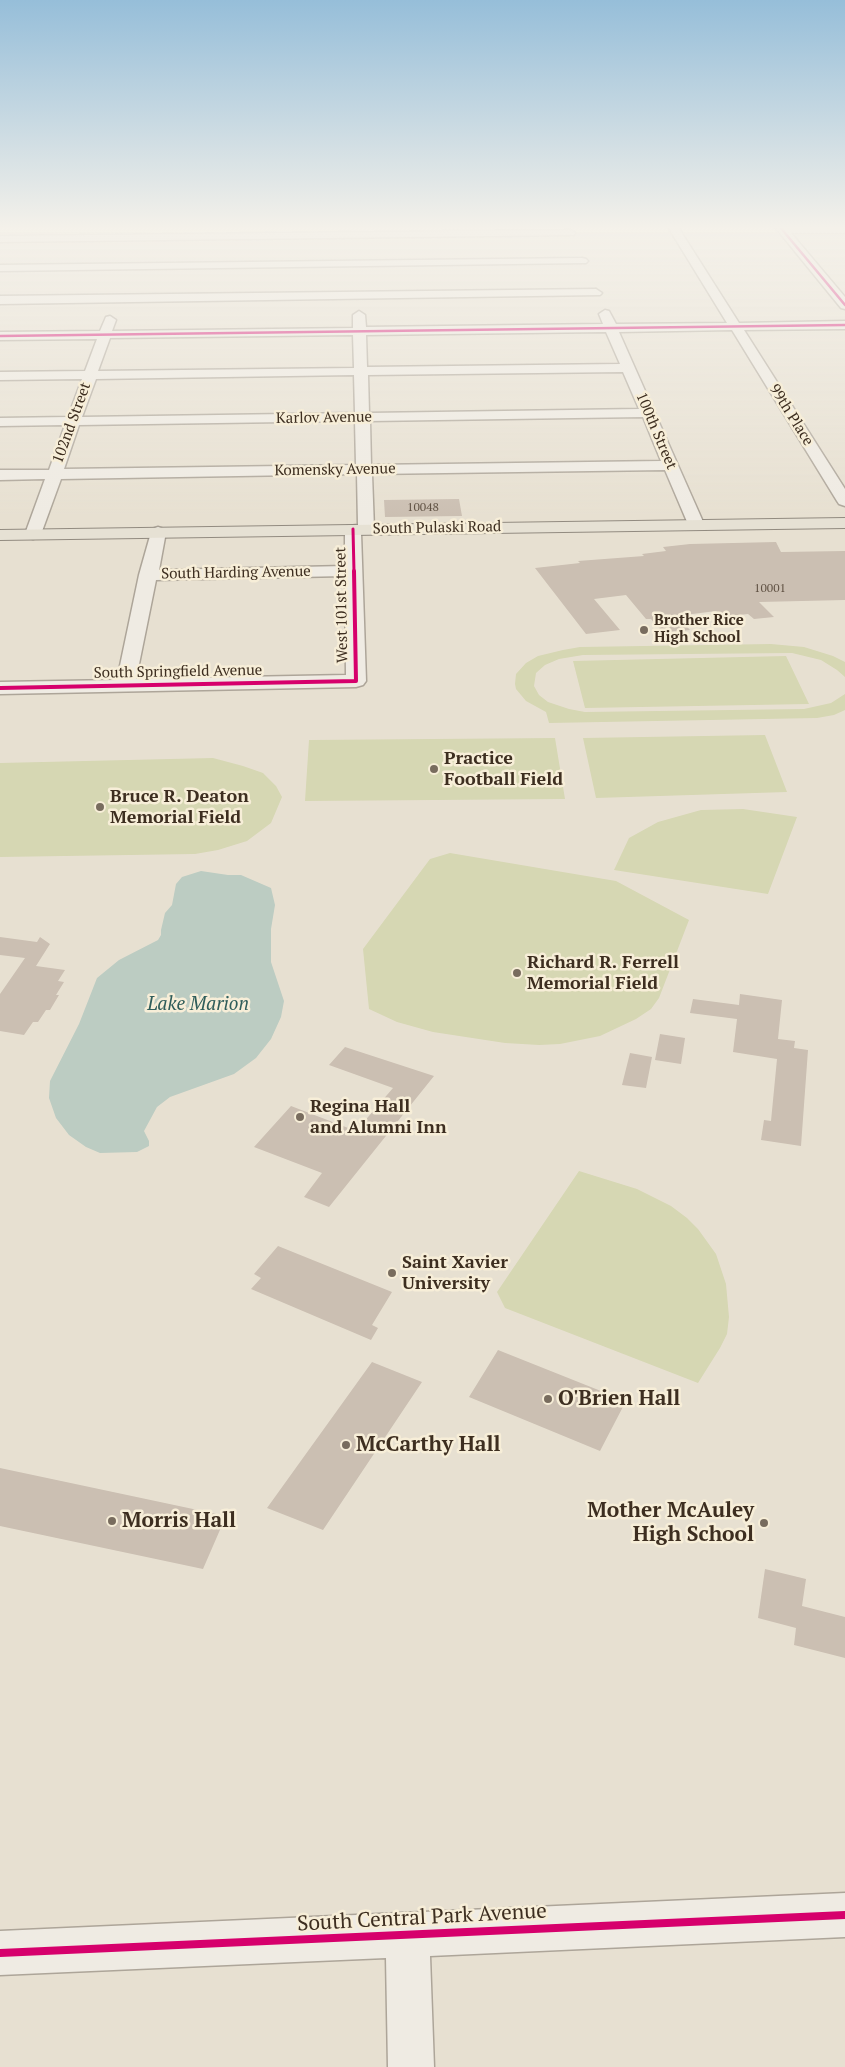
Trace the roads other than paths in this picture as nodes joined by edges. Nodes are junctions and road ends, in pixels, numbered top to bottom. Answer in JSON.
{"nodes":[{"id":1,"x":109,"y":323,"type":"edge"},
{"id":2,"x":360,"y":323,"type":"edge"},
{"id":3,"x":609,"y":323,"type":"edge"},
{"id":4,"x":734,"y":323,"type":"edge"},
{"id":5,"x":845,"y":325,"type":"edge"},
{"id":6,"x":736,"y":327,"type":"junction"},
{"id":7,"x":611,"y":328,"type":"junction"},
{"id":8,"x":360,"y":332,"type":"junction"},
{"id":9,"x":105,"y":335,"type":"junction"},
{"id":10,"x":0,"y":336,"type":"edge"},
{"id":11,"x":628,"y":368,"type":"junction"},
{"id":12,"x":361,"y":372,"type":"junction"},
{"id":13,"x":90,"y":375,"type":"junction"},
{"id":14,"x":0,"y":376,"type":"edge"},
{"id":15,"x":648,"y":413,"type":"junction"},
{"id":16,"x":362,"y":417,"type":"junction"},
{"id":17,"x":73,"y":421,"type":"junction"},
{"id":18,"x":0,"y":422,"type":"edge"},
{"id":19,"x":670,"y":464,"type":"junction"},
{"id":20,"x":364,"y":469,"type":"junction"},
{"id":21,"x":54,"y":474,"type":"junction"},
{"id":22,"x":0,"y":475,"type":"edge"},
{"id":23,"x":845,"y":501,"type":"edge"},
{"id":24,"x":845,"y":523,"type":"edge"},
{"id":25,"x":696,"y":524,"type":"junction"},
{"id":26,"x":360,"y":529,"type":"junction"},
{"id":27,"x":158,"y":532,"type":"junction"},
{"id":28,"x":33,"y":534,"type":"junction"},
{"id":29,"x":0,"y":535,"type":"edge"},
{"id":30,"x":353,"y":571,"type":"junction"},
{"id":31,"x":148,"y":575,"type":"junction"},
{"id":32,"x":356,"y":681,"type":"joint"},
{"id":33,"x":125,"y":686,"type":"junction"},
{"id":34,"x":0,"y":688,"type":"edge"},
{"id":35,"x":845,"y":1915,"type":"edge"},
{"id":36,"x":407,"y":1935,"type":"junction"},
{"id":37,"x":0,"y":1953,"type":"edge"},
{"id":38,"x":411,"y":2067,"type":"edge"}],
"edges":[{"from":1,"to":9,"type":"street","name":"102nd Street"},
{"from":2,"to":8,"type":"street","name":"West 101st Street"},
{"from":3,"to":7,"type":"street","name":"100th Street"},
{"from":4,"to":6,"type":"street","name":"99th Place"},
{"from":5,"to":6,"type":"street"},
{"from":6,"to":7,"type":"street"},
{"from":6,"to":23,"type":"street","name":"99th Place"},
{"from":7,"to":8,"type":"street"},
{"from":7,"to":11,"type":"street","name":"100th Street"},
{"from":8,"to":9,"type":"street"},
{"from":8,"to":12,"type":"street","name":"West 101st Street"},
{"from":9,"to":10,"type":"street"},
{"from":9,"to":13,"type":"street","name":"102nd Street"},
{"from":11,"to":12,"type":"street"},
{"from":11,"to":15,"type":"street","name":"100th Street"},
{"from":12,"to":13,"type":"street"},
{"from":12,"to":16,"type":"street","name":"West 101st Street"},
{"from":13,"to":14,"type":"street"},
{"from":13,"to":17,"type":"street","name":"102nd Street"},
{"from":15,"to":16,"type":"street","name":"Karlov Avenue"},
{"from":15,"to":19,"type":"street","name":"100th Street"},
{"from":16,"to":17,"type":"street","name":"Karlov Avenue"},
{"from":16,"to":20,"type":"street","name":"West 101st Street"},
{"from":17,"to":18,"type":"street","name":"Karlov Avenue"},
{"from":17,"to":21,"type":"street","name":"102nd Street"},
{"from":19,"to":20,"type":"street","name":"Komensky Avenue"},
{"from":19,"to":25,"type":"street","name":"100th Street"},
{"from":20,"to":21,"type":"street","name":"Komensky Avenue"},
{"from":20,"to":26,"type":"street","name":"West 101st Street"},
{"from":21,"to":22,"type":"street","name":"Komensky Avenue"},
{"from":21,"to":28,"type":"street","name":"102nd Street"},
{"from":24,"to":25,"type":"main road","name":"South Pulaski Road"},
{"from":25,"to":26,"type":"main road","name":"South Pulaski Road"},
{"from":26,"to":27,"type":"main road","name":"South Pulaski Road"},
{"from":26,"to":30,"type":"street","name":"West 101st Street"},
{"from":27,"to":28,"type":"main road","name":"South Pulaski Road"},
{"from":27,"to":31,"type":"street"},
{"from":28,"to":29,"type":"main road","name":"South Pulaski Road"},
{"from":30,"to":31,"type":"street","name":"South Harding Avenue"},
{"from":30,"to":32,"type":"street","name":"West 101st Street"},
{"from":31,"to":33,"type":"street"},
{"from":32,"to":33,"type":"street","name":"South Springfield Avenue"},
{"from":33,"to":34,"type":"street","name":"South Springfield Avenue"},
{"from":35,"to":36,"type":"street","name":"South Central Park Avenue"},
{"from":36,"to":37,"type":"street","name":"South Central Park Avenue"},
{"from":36,"to":38,"type":"street"}]}
